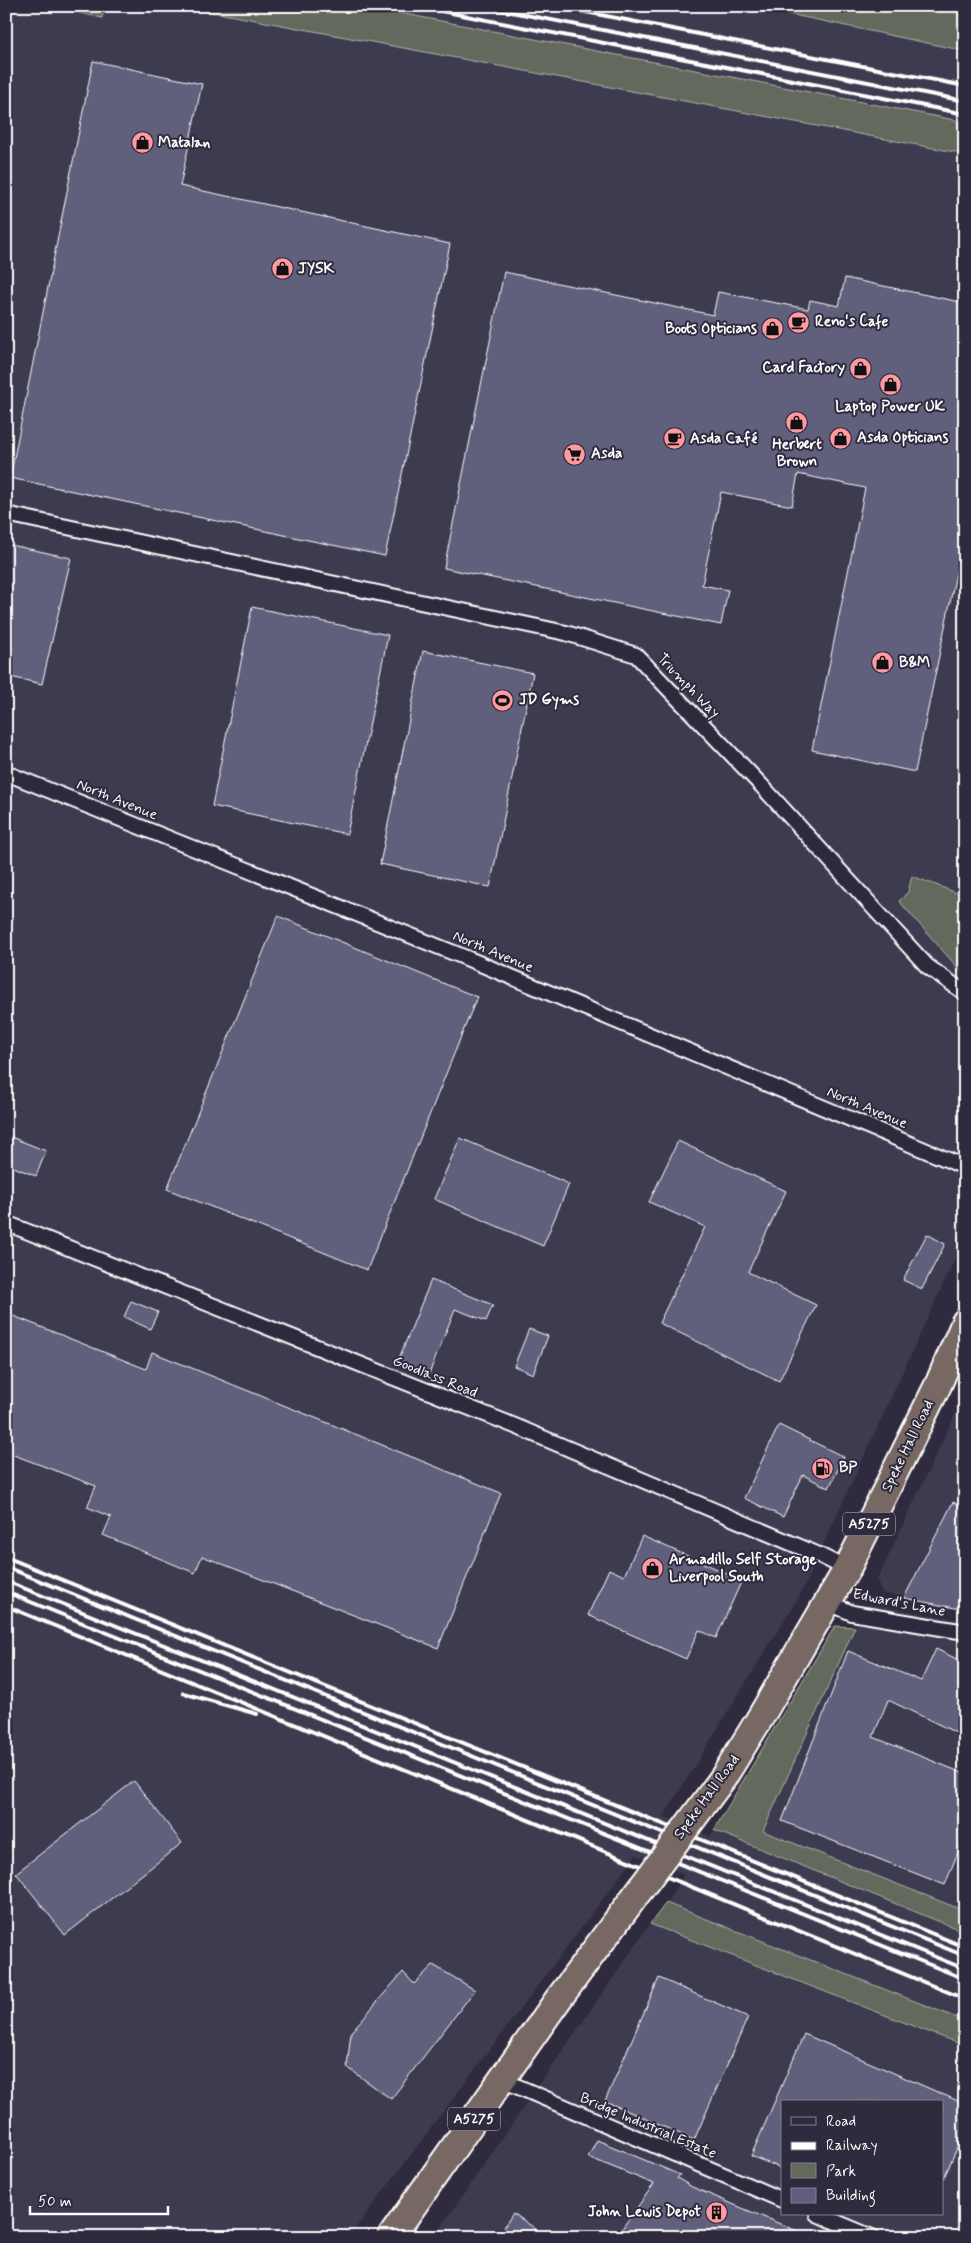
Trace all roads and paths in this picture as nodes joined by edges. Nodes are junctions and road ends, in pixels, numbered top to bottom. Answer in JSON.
{"nodes":[{"id":1,"x":6,"y":514,"type":"edge"},
{"id":2,"x":6,"y":773,"type":"edge"},
{"id":3,"x":965,"y":993,"type":"edge"},
{"id":4,"x":965,"y":1167,"type":"edge"},
{"id":5,"x":6,"y":1223,"type":"edge"},
{"id":6,"x":965,"y":1322,"type":"edge"},
{"id":7,"x":847,"y":1569,"type":"junction"},
{"id":8,"x":829,"y":1603,"type":"junction"},
{"id":9,"x":965,"y":1632,"type":"edge"},
{"id":10,"x":502,"y":2080,"type":"junction"},
{"id":11,"x":781,"y":2200,"type":"edge"},
{"id":12,"x":822,"y":2216,"type":"edge"},
{"id":13,"x":391,"y":2237,"type":"edge"},
{"id":14,"x":872,"y":2237,"type":"edge"}],
"edges":[{"from":1,"to":3,"type":"street","name":"Triumph Way"},
{"from":2,"to":4,"type":"street","name":"North Avenue"},
{"from":5,"to":7,"type":"street","name":"Goodlass Road"},
{"from":6,"to":7,"type":"highway","name":"Speke Hall Road","number":"A5275"},
{"from":7,"to":8,"type":"highway","name":"Speke Hall Road","number":"A5275"},
{"from":8,"to":9,"type":"street","name":"Edward's Lane"},
{"from":8,"to":10,"type":"highway","name":"Speke Hall Road","number":"A5275","bridge":true},
{"from":10,"to":11,"type":"street","name":"Bridge Industrial Estate"},
{"from":10,"to":13,"type":"highway","name":"Speke Hall Road","number":"A5275"},
{"from":12,"to":14,"type":"street"}]}
